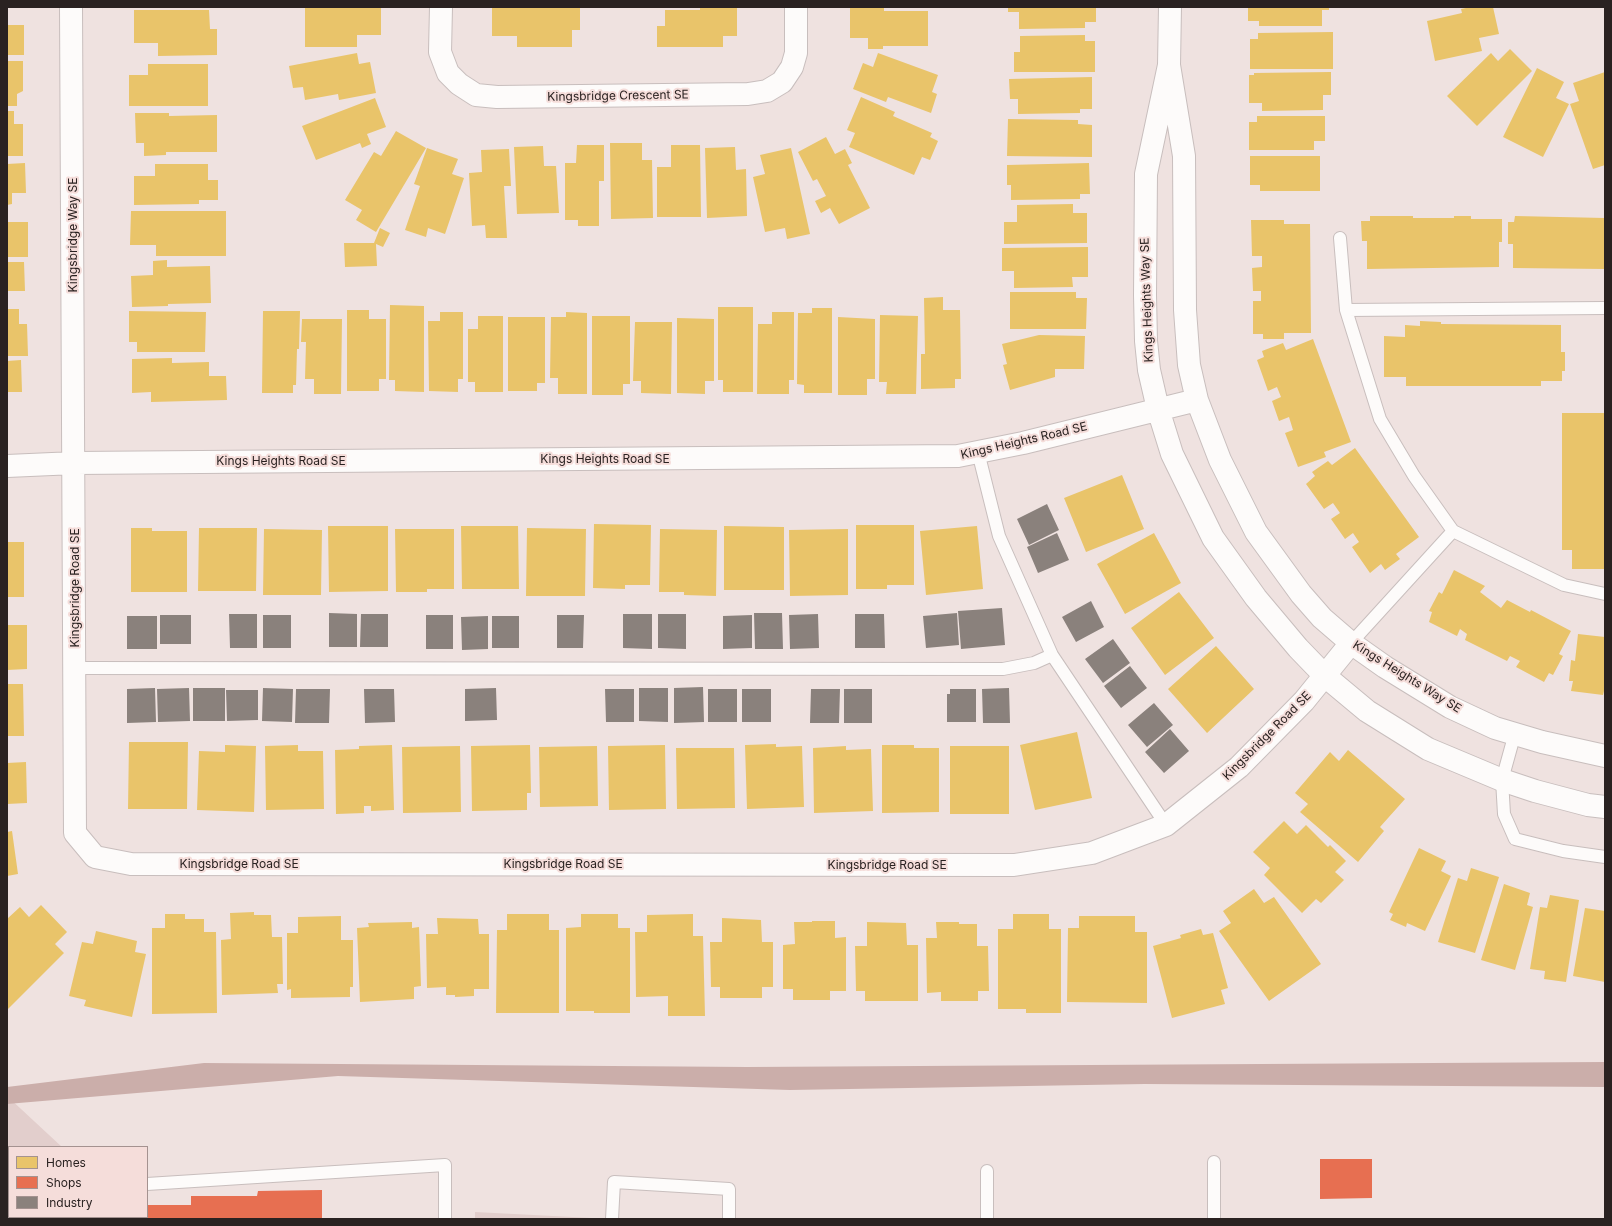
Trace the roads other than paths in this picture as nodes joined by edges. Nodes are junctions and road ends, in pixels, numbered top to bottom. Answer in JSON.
{"nodes":[{"id":1,"x":72,"y":7,"type":"edge"},
{"id":2,"x":440,"y":7,"type":"edge"},
{"id":3,"x":796,"y":7,"type":"edge"},
{"id":4,"x":1170,"y":7,"type":"edge"},
{"id":5,"x":1169,"y":65,"type":"junction"},
{"id":6,"x":1340,"y":238,"type":"dead end"},
{"id":7,"x":1605,"y":308,"type":"edge"},
{"id":8,"x":1346,"y":310,"type":"junction"},
{"id":9,"x":1197,"y":400,"type":"junction"},
{"id":10,"x":1158,"y":409,"type":"junction"},
{"id":11,"x":978,"y":452,"type":"junction"},
{"id":12,"x":74,"y":463,"type":"junction"},
{"id":13,"x":7,"y":466,"type":"edge"},
{"id":14,"x":1453,"y":531,"type":"junction"},
{"id":15,"x":1605,"y":594,"type":"edge"},
{"id":16,"x":1351,"y":643,"type":"junction"},
{"id":17,"x":1052,"y":655,"type":"junction"},
{"id":18,"x":76,"y":668,"type":"junction"},
{"id":19,"x":1325,"y":676,"type":"junction"},
{"id":20,"x":1514,"y":733,"type":"junction"},
{"id":21,"x":1605,"y":756,"type":"edge"},
{"id":22,"x":1502,"y":780,"type":"junction"},
{"id":23,"x":1605,"y":807,"type":"edge"},
{"id":24,"x":1166,"y":825,"type":"junction"},
{"id":25,"x":1605,"y":857,"type":"edge"},
{"id":26,"x":1214,"y":1162,"type":"dead end"},
{"id":27,"x":987,"y":1171,"type":"dead end"},
{"id":28,"x":148,"y":1184,"type":"edge"},
{"id":29,"x":445,"y":1219,"type":"edge"},
{"id":30,"x":612,"y":1219,"type":"edge"},
{"id":31,"x":729,"y":1219,"type":"edge"},
{"id":32,"x":987,"y":1219,"type":"edge"},
{"id":33,"x":1214,"y":1219,"type":"edge"}],
"edges":[{"from":1,"to":12,"type":"street","name":"Kingsbridge Way SE"},
{"from":2,"to":3,"type":"street","name":"Kingsbridge Crescent SE"},
{"from":4,"to":5,"type":"street","name":"Kings Heights Way SE"},
{"from":5,"to":9,"type":"street","name":"Kings Heights Way SE"},
{"from":5,"to":10,"type":"street","name":"Kings Heights Way SE"},
{"from":6,"to":8,"type":"lane"},
{"from":7,"to":8,"type":"lane"},
{"from":8,"to":14,"type":"lane"},
{"from":9,"to":10,"type":"street","name":"Kings Heights Road SE"},
{"from":9,"to":16,"type":"street","name":"Kings Heights Way SE"},
{"from":10,"to":11,"type":"street","name":"Kings Heights Road SE"},
{"from":10,"to":19,"type":"street","name":"Kings Heights Way SE"},
{"from":11,"to":12,"type":"street","name":"Kings Heights Road SE"},
{"from":11,"to":17,"type":"lane"},
{"from":12,"to":13,"type":"street","name":"Kings Heights Road SE"},
{"from":12,"to":18,"type":"street","name":"Kingsbridge Road SE"},
{"from":14,"to":15,"type":"lane"},
{"from":14,"to":16,"type":"lane"},
{"from":16,"to":19,"type":"street","name":"Kingsbridge Road SE"},
{"from":16,"to":20,"type":"street","name":"Kings Heights Way SE"},
{"from":17,"to":18,"type":"lane"},
{"from":17,"to":24,"type":"lane"},
{"from":18,"to":24,"type":"street","name":"Kingsbridge Road SE"},
{"from":19,"to":22,"type":"street","name":"Kings Heights Way SE"},
{"from":19,"to":24,"type":"street","name":"Kingsbridge Road SE"},
{"from":20,"to":21,"type":"street","name":"Kings Heights Way SE"},
{"from":20,"to":22,"type":"lane"},
{"from":22,"to":23,"type":"street","name":"Kings Heights Way SE"},
{"from":22,"to":25,"type":"lane"},
{"from":26,"to":33,"type":"lane"},
{"from":27,"to":32,"type":"lane"},
{"from":28,"to":29,"type":"lane"},
{"from":30,"to":31,"type":"lane"}]}
